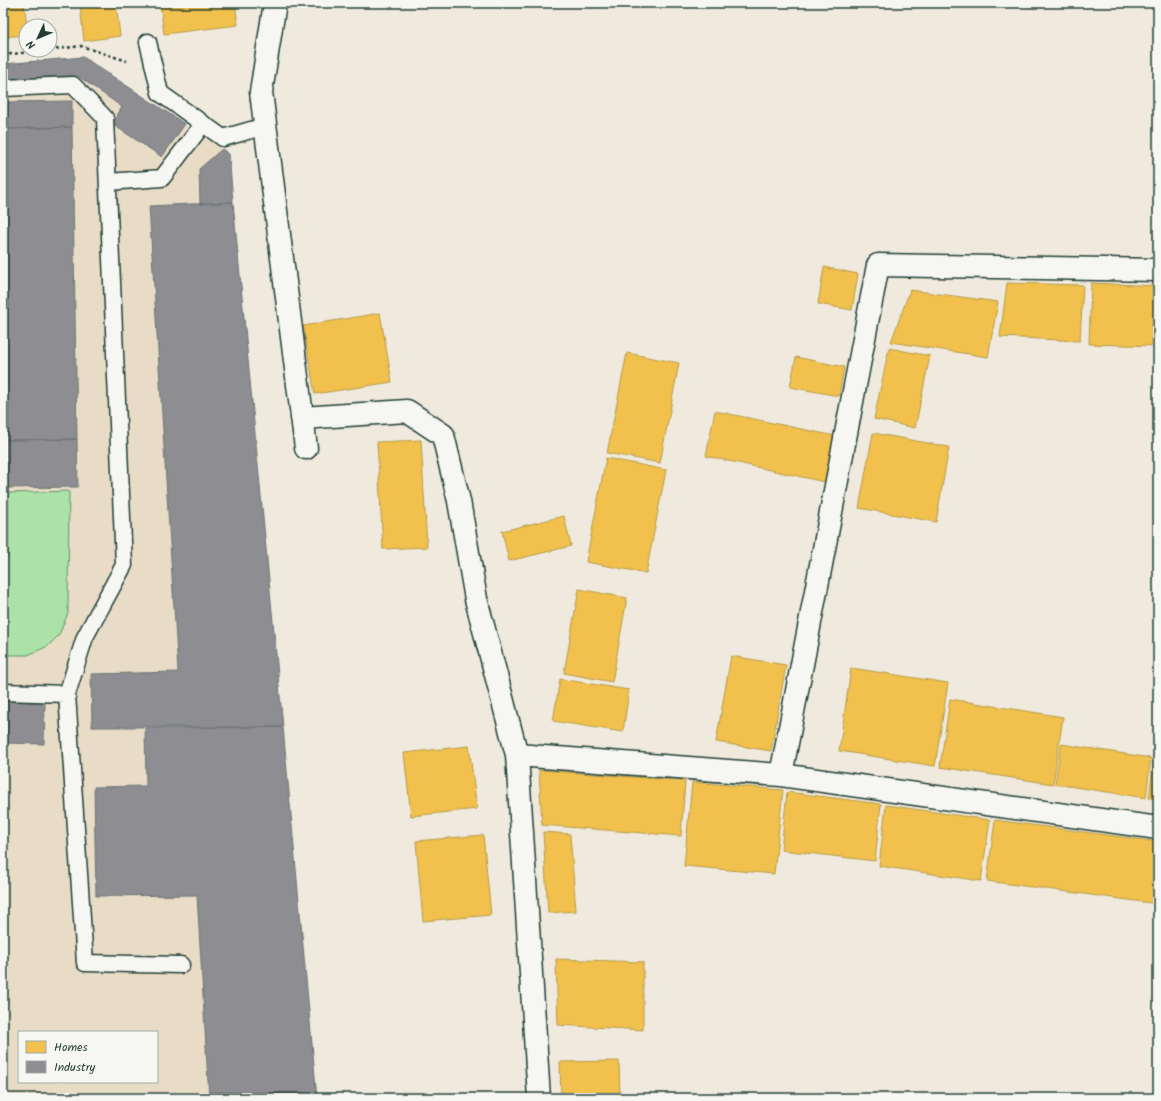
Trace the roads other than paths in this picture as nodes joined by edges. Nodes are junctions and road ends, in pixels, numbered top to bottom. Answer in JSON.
{"nodes":[{"id":1,"x":275,"y":3,"type":"edge"},
{"id":2,"x":148,"y":42,"type":"dead end"},
{"id":3,"x":3,"y":88,"type":"edge"},
{"id":4,"x":265,"y":126,"type":"junction"},
{"id":5,"x":197,"y":132,"type":"dead end"},
{"id":6,"x":108,"y":182,"type":"junction"},
{"id":7,"x":1158,"y":270,"type":"edge"},
{"id":8,"x":302,"y":418,"type":"junction"},
{"id":9,"x":306,"y":448,"type":"dead end"},
{"id":10,"x":3,"y":692,"type":"edge"},
{"id":11,"x":67,"y":694,"type":"junction"},
{"id":12,"x":517,"y":755,"type":"junction"},
{"id":13,"x":780,"y":775,"type":"junction"},
{"id":14,"x":1158,"y":828,"type":"edge"},
{"id":15,"x":181,"y":964,"type":"dead end"},
{"id":16,"x":539,"y":1098,"type":"edge"}],
"edges":[{"from":1,"to":4,"type":"street"},
{"from":2,"to":4,"type":"lane"},
{"from":3,"to":6,"type":"lane"},
{"from":4,"to":8,"type":"street"},
{"from":5,"to":6,"type":"lane"},
{"from":6,"to":11,"type":"lane"},
{"from":7,"to":13,"type":"street"},
{"from":8,"to":9,"type":"street"},
{"from":8,"to":12,"type":"street"},
{"from":10,"to":11,"type":"lane"},
{"from":11,"to":15,"type":"lane"},
{"from":12,"to":13,"type":"street"},
{"from":12,"to":16,"type":"street"},
{"from":13,"to":14,"type":"street"}]}
